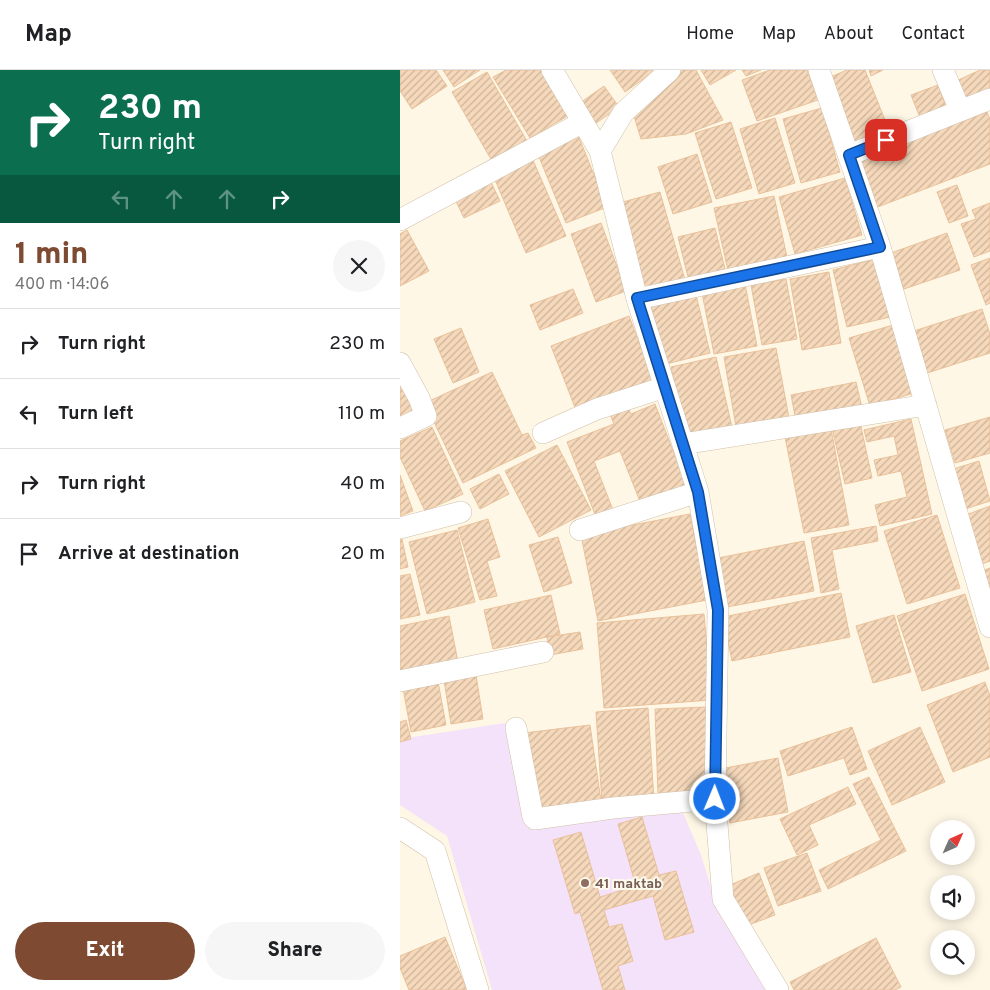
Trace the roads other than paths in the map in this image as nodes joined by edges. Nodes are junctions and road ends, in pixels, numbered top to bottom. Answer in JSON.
{"nodes":[{"id":1,"x":552,"y":70,"type":"edge"},
{"id":2,"x":670,"y":70,"type":"edge"},
{"id":3,"x":820,"y":70,"type":"edge"},
{"id":4,"x":943,"y":70,"type":"edge"},
{"id":5,"x":990,"y":99,"type":"edge"},
{"id":6,"x":960,"y":110,"type":"junction"},
{"id":7,"x":583,"y":122,"type":"junction"},
{"id":8,"x":600,"y":151,"type":"junction"},
{"id":9,"x":849,"y":155,"type":"junction"},
{"id":10,"x":400,"y":220,"type":"edge"},
{"id":11,"x":880,"y":247,"type":"junction"},
{"id":12,"x":637,"y":298,"type":"junction"},
{"id":13,"x":400,"y":364,"type":"edge"},
{"id":14,"x":665,"y":387,"type":"junction"},
{"id":15,"x":926,"y":405,"type":"junction"},
{"id":16,"x":400,"y":428,"type":"edge"},
{"id":17,"x":543,"y":433,"type":"dead end"},
{"id":18,"x":683,"y":444,"type":"junction"},
{"id":19,"x":698,"y":492,"type":"junction"},
{"id":20,"x":460,"y":512,"type":"dead end"},
{"id":21,"x":400,"y":528,"type":"edge"},
{"id":22,"x":580,"y":530,"type":"dead end"},
{"id":23,"x":990,"y":626,"type":"edge"},
{"id":24,"x":543,"y":652,"type":"dead end"},
{"id":25,"x":400,"y":681,"type":"edge"},
{"id":26,"x":516,"y":728,"type":"dead end"},
{"id":27,"x":715,"y":799,"type":"junction"},
{"id":28,"x":400,"y":828,"type":"edge"},
{"id":29,"x":478,"y":990,"type":"edge"},
{"id":30,"x":778,"y":990,"type":"edge"}],
"edges":[{"from":1,"to":7,"type":"street"},
{"from":2,"to":8,"type":"street"},
{"from":3,"to":9,"type":"street"},
{"from":4,"to":6,"type":"street"},
{"from":5,"to":6,"type":"street"},
{"from":6,"to":9,"type":"street"},
{"from":7,"to":8,"type":"street"},
{"from":7,"to":10,"type":"street"},
{"from":8,"to":12,"type":"street"},
{"from":9,"to":11,"type":"street"},
{"from":11,"to":12,"type":"street"},
{"from":11,"to":15,"type":"street"},
{"from":12,"to":14,"type":"street"},
{"from":13,"to":16,"type":"street"},
{"from":14,"to":17,"type":"street"},
{"from":14,"to":18,"type":"street"},
{"from":15,"to":18,"type":"street"},
{"from":15,"to":23,"type":"street"},
{"from":18,"to":19,"type":"street"},
{"from":19,"to":22,"type":"street"},
{"from":19,"to":27,"type":"street"},
{"from":20,"to":21,"type":"street"},
{"from":24,"to":25,"type":"street"},
{"from":26,"to":27,"type":"street"},
{"from":27,"to":30,"type":"street"},
{"from":28,"to":29,"type":"street"}]}
